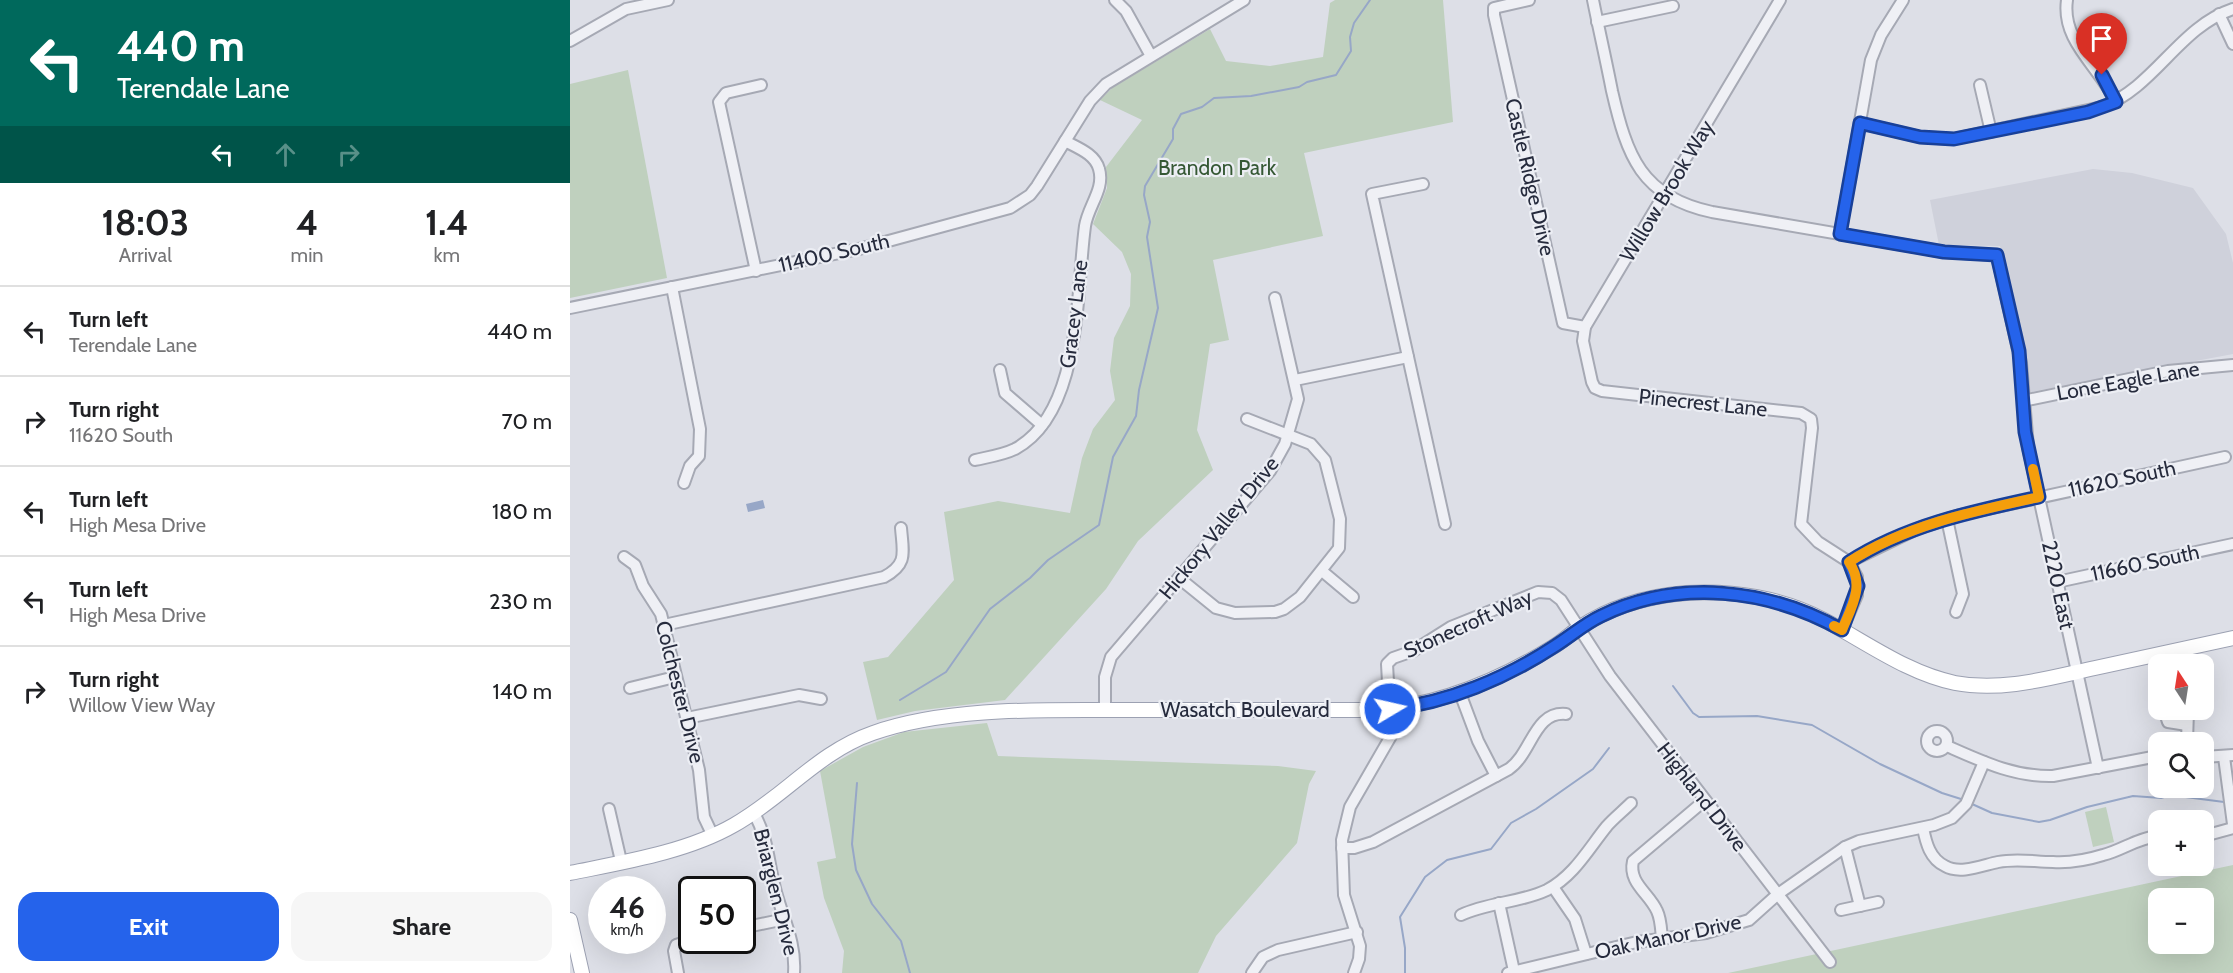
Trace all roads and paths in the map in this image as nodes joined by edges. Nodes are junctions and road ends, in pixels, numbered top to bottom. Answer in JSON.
{"nodes":[{"id":1,"x":668,"y":0,"type":"edge"},
{"id":2,"x":1115,"y":0,"type":"edge"},
{"id":3,"x":1529,"y":0,"type":"edge"},
{"id":4,"x":1593,"y":0,"type":"edge"},
{"id":5,"x":1780,"y":0,"type":"edge"},
{"id":6,"x":1903,"y":0,"type":"edge"},
{"id":7,"x":2067,"y":0,"type":"edge"},
{"id":8,"x":1240,"y":1,"type":"edge"},
{"id":9,"x":1673,"y":6,"type":"dead end"},
{"id":10,"x":2233,"y":9,"type":"edge"},
{"id":11,"x":2219,"y":14,"type":"junction"},
{"id":12,"x":1597,"y":22,"type":"junction"},
{"id":13,"x":570,"y":41,"type":"edge"},
{"id":14,"x":2233,"y":45,"type":"edge"},
{"id":15,"x":1151,"y":56,"type":"junction"},
{"id":16,"x":761,"y":85,"type":"dead end"},
{"id":17,"x":1980,"y":85,"type":"dead end"},
{"id":18,"x":2116,"y":102,"type":"junction"},
{"id":19,"x":1860,"y":123,"type":"junction"},
{"id":20,"x":1991,"y":132,"type":"junction"},
{"id":21,"x":1065,"y":141,"type":"junction"},
{"id":22,"x":1423,"y":184,"type":"dead end"},
{"id":23,"x":1665,"y":194,"type":"junction"},
{"id":24,"x":1840,"y":234,"type":"junction"},
{"id":25,"x":756,"y":271,"type":"junction"},
{"id":26,"x":672,"y":286,"type":"junction"},
{"id":27,"x":1275,"y":298,"type":"dead end"},
{"id":28,"x":570,"y":308,"type":"edge"},
{"id":29,"x":1586,"y":327,"type":"junction"},
{"id":30,"x":1408,"y":357,"type":"junction"},
{"id":31,"x":2233,"y":364,"type":"edge"},
{"id":32,"x":1000,"y":370,"type":"dead end"},
{"id":33,"x":1295,"y":380,"type":"junction"},
{"id":34,"x":2023,"y":401,"type":"junction"},
{"id":35,"x":1247,"y":419,"type":"dead end"},
{"id":36,"x":1042,"y":425,"type":"junction"},
{"id":37,"x":1289,"y":434,"type":"junction"},
{"id":38,"x":2225,"y":457,"type":"dead end"},
{"id":39,"x":975,"y":460,"type":"dead end"},
{"id":40,"x":684,"y":483,"type":"dead end"},
{"id":41,"x":2039,"y":497,"type":"junction"},
{"id":42,"x":1947,"y":519,"type":"junction"},
{"id":43,"x":1445,"y":524,"type":"dead end"},
{"id":44,"x":901,"y":528,"type":"dead end"},
{"id":45,"x":2233,"y":544,"type":"edge"},
{"id":46,"x":624,"y":557,"type":"dead end"},
{"id":47,"x":1849,"y":562,"type":"junction"},
{"id":48,"x":1322,"y":571,"type":"junction"},
{"id":49,"x":1179,"y":578,"type":"junction"},
{"id":50,"x":2057,"y":582,"type":"junction"},
{"id":51,"x":1353,"y":597,"type":"dead end"},
{"id":52,"x":1956,"y":612,"type":"dead end"},
{"id":53,"x":664,"y":625,"type":"junction"},
{"id":54,"x":1579,"y":628,"type":"junction"},
{"id":55,"x":1842,"y":630,"type":"junction"},
{"id":56,"x":2233,"y":639,"type":"edge"},
{"id":57,"x":2077,"y":672,"type":"junction"},
{"id":58,"x":675,"y":677,"type":"junction"},
{"id":59,"x":630,"y":688,"type":"dead end"},
{"id":60,"x":1460,"y":693,"type":"junction"},
{"id":61,"x":821,"y":699,"type":"dead end"},
{"id":62,"x":1390,"y":709,"type":"junction"},
{"id":63,"x":1105,"y":710,"type":"junction"},
{"id":64,"x":1566,"y":714,"type":"dead end"},
{"id":65,"x":687,"y":718,"type":"junction"},
{"id":66,"x":2167,"y":720,"type":"edge"},
{"id":67,"x":2187,"y":720,"type":"edge"},
{"id":68,"x":2187,"y":725,"type":"junction"},
{"id":69,"x":2187,"y":732,"type":"edge"},
{"id":70,"x":1947,"y":746,"type":"dead end"},
{"id":71,"x":2229,"y":756,"type":"edge"},
{"id":72,"x":2214,"y":757,"type":"edge"},
{"id":73,"x":2148,"y":758,"type":"edge"},
{"id":74,"x":1984,"y":762,"type":"junction"},
{"id":75,"x":2098,"y":768,"type":"junction"},
{"id":76,"x":1496,"y":776,"type":"junction"},
{"id":77,"x":1704,"y":801,"type":"junction"},
{"id":78,"x":1631,"y":804,"type":"dead end"},
{"id":79,"x":609,"y":809,"type":"dead end"},
{"id":80,"x":754,"y":813,"type":"junction"},
{"id":81,"x":2233,"y":826,"type":"edge"},
{"id":82,"x":1923,"y":828,"type":"junction"},
{"id":83,"x":2214,"y":833,"type":"edge"},
{"id":84,"x":713,"y":836,"type":"junction"},
{"id":85,"x":2148,"y":837,"type":"edge"},
{"id":86,"x":1845,"y":847,"type":"junction"},
{"id":87,"x":1342,"y":848,"type":"junction"},
{"id":88,"x":621,"y":861,"type":"junction"},
{"id":89,"x":570,"y":873,"type":"edge"},
{"id":90,"x":1552,"y":887,"type":"junction"},
{"id":91,"x":1778,"y":894,"type":"junction"},
{"id":92,"x":1878,"y":902,"type":"dead end"},
{"id":93,"x":1499,"y":903,"type":"junction"},
{"id":94,"x":1860,"y":906,"type":"junction"},
{"id":95,"x":1841,"y":910,"type":"dead end"},
{"id":96,"x":1461,"y":915,"type":"dead end"},
{"id":97,"x":785,"y":919,"type":"junction"},
{"id":98,"x":570,"y":920,"type":"edge"},
{"id":99,"x":756,"y":925,"type":"edge"},
{"id":100,"x":1357,"y":932,"type":"junction"},
{"id":101,"x":1662,"y":939,"type":"junction"},
{"id":102,"x":678,"y":944,"type":"edge"},
{"id":103,"x":1586,"y":954,"type":"junction"},
{"id":104,"x":1830,"y":962,"type":"dead end"},
{"id":105,"x":1511,"y":972,"type":"edge"},
{"id":106,"x":582,"y":973,"type":"edge"},
{"id":107,"x":678,"y":973,"type":"edge"},
{"id":108,"x":794,"y":973,"type":"edge"},
{"id":109,"x":1252,"y":973,"type":"edge"},
{"id":110,"x":1354,"y":973,"type":"edge"}],
"edges":[{"from":1,"to":13,"type":"street"},
{"from":2,"to":15,"type":"street"},
{"from":3,"to":29,"type":"street","name":"Castle Ridge Drive"},
{"from":4,"to":12,"type":"street"},
{"from":5,"to":23,"type":"street","name":"Willow Brook Way"},
{"from":6,"to":19,"type":"street"},
{"from":7,"to":18,"type":"street"},
{"from":8,"to":15,"type":"street","name":"11400 South"},
{"from":9,"to":12,"type":"street"},
{"from":10,"to":11,"type":"street"},
{"from":11,"to":14,"type":"street"},
{"from":11,"to":18,"type":"street"},
{"from":12,"to":23,"type":"street"},
{"from":15,"to":21,"type":"street","name":"11400 South"},
{"from":16,"to":25,"type":"street"},
{"from":17,"to":20,"type":"street"},
{"from":18,"to":20,"type":"street"},
{"from":19,"to":20,"type":"street"},
{"from":19,"to":24,"type":"street"},
{"from":21,"to":25,"type":"street","name":"11400 South"},
{"from":21,"to":36,"type":"street","name":"Gracey Lane"},
{"from":22,"to":30,"type":"street"},
{"from":23,"to":24,"type":"street"},
{"from":23,"to":29,"type":"street","name":"Willow Brook Way"},
{"from":24,"to":34,"type":"street","name":"2220 East"},
{"from":25,"to":26,"type":"street","name":"11400 South"},
{"from":26,"to":28,"type":"street","name":"11400 South"},
{"from":26,"to":40,"type":"street"},
{"from":27,"to":33,"type":"street","name":"Hickory Valley Drive"},
{"from":29,"to":47,"type":"street","name":"Pinecrest Lane"},
{"from":30,"to":33,"type":"street"},
{"from":30,"to":43,"type":"street"},
{"from":31,"to":34,"type":"street","name":"Lone Eagle Lane"},
{"from":32,"to":36,"type":"street"},
{"from":33,"to":37,"type":"street","name":"Hickory Valley Drive"},
{"from":34,"to":41,"type":"street","name":"2220 East"},
{"from":35,"to":37,"type":"street"},
{"from":36,"to":39,"type":"street","name":"Gracey Lane"},
{"from":37,"to":48,"type":"street"},
{"from":37,"to":49,"type":"street","name":"Hickory Valley Drive"},
{"from":38,"to":41,"type":"street","name":"11620 South"},
{"from":41,"to":42,"type":"street","name":"11620 South"},
{"from":41,"to":50,"type":"street","name":"2220 East"},
{"from":42,"to":47,"type":"street","name":"11620 South"},
{"from":42,"to":52,"type":"street"},
{"from":44,"to":53,"type":"street"},
{"from":45,"to":50,"type":"street","name":"11660 South"},
{"from":46,"to":53,"type":"street","name":"Colchester Drive"},
{"from":47,"to":55,"type":"street"},
{"from":48,"to":49,"type":"street"},
{"from":48,"to":51,"type":"street"},
{"from":49,"to":63,"type":"street","name":"Hickory Valley Drive"},
{"from":50,"to":57,"type":"street","name":"2220 East"},
{"from":53,"to":58,"type":"street","name":"Colchester Drive"},
{"from":54,"to":55,"type":"main road","name":"Wasatch Boulevard"},
{"from":54,"to":60,"type":"main road","name":"Wasatch Boulevard"},
{"from":54,"to":62,"type":"street","name":"Stonecroft Way"},
{"from":54,"to":77,"type":"street","name":"Highland Drive"},
{"from":55,"to":57,"type":"main road","name":"Wasatch Boulevard"},
{"from":56,"to":57,"type":"main road","name":"Wasatch Boulevard"},
{"from":57,"to":75,"type":"street","name":"2220 East"},
{"from":58,"to":59,"type":"street"},
{"from":58,"to":65,"type":"street","name":"Colchester Drive"},
{"from":60,"to":62,"type":"main road","name":"Wasatch Boulevard"},
{"from":60,"to":76,"type":"street"},
{"from":61,"to":65,"type":"street"},
{"from":62,"to":63,"type":"main road","name":"Wasatch Boulevard"},
{"from":62,"to":87,"type":"street"},
{"from":63,"to":80,"type":"main road","name":"Wasatch Boulevard"},
{"from":64,"to":76,"type":"street"},
{"from":65,"to":84,"type":"street","name":"Colchester Drive"},
{"from":66,"to":68,"type":"street"},
{"from":67,"to":68,"type":"street"},
{"from":68,"to":69,"type":"street"},
{"from":70,"to":74,"type":"street"},
{"from":71,"to":72,"type":"street"},
{"from":71,"to":81,"type":"street"},
{"from":73,"to":75,"type":"street"},
{"from":74,"to":75,"type":"street"},
{"from":74,"to":82,"type":"street","name":"Oak Manor Drive"},
{"from":76,"to":87,"type":"street"},
{"from":77,"to":91,"type":"street","name":"Highland Drive"},
{"from":77,"to":101,"type":"street"},
{"from":78,"to":90,"type":"street"},
{"from":79,"to":88,"type":"street"},
{"from":80,"to":84,"type":"main road","name":"Wasatch Boulevard"},
{"from":80,"to":97,"type":"street","name":"Briarglen Drive"},
{"from":81,"to":83,"type":"street"},
{"from":82,"to":85,"type":"street"},
{"from":82,"to":86,"type":"street","name":"Oak Manor Drive"},
{"from":84,"to":88,"type":"main road","name":"Wasatch Boulevard"},
{"from":86,"to":91,"type":"street","name":"Oak Manor Drive"},
{"from":86,"to":94,"type":"street"},
{"from":87,"to":100,"type":"street"},
{"from":88,"to":89,"type":"main road","name":"Wasatch Boulevard"},
{"from":90,"to":93,"type":"street"},
{"from":90,"to":103,"type":"street"},
{"from":91,"to":101,"type":"street","name":"Oak Manor Drive"},
{"from":91,"to":104,"type":"street","name":"Highland Drive"},
{"from":92,"to":94,"type":"street"},
{"from":93,"to":96,"type":"street"},
{"from":93,"to":105,"type":"street"},
{"from":94,"to":95,"type":"street"},
{"from":97,"to":99,"type":"street"},
{"from":97,"to":108,"type":"street","name":"Briarglen Drive"},
{"from":98,"to":106,"type":"main road"},
{"from":100,"to":109,"type":"street"},
{"from":100,"to":110,"type":"street"},
{"from":101,"to":103,"type":"street","name":"Oak Manor Drive"},
{"from":102,"to":107,"type":"street"},
{"from":103,"to":105,"type":"street","name":"Oak Manor Drive"}]}
